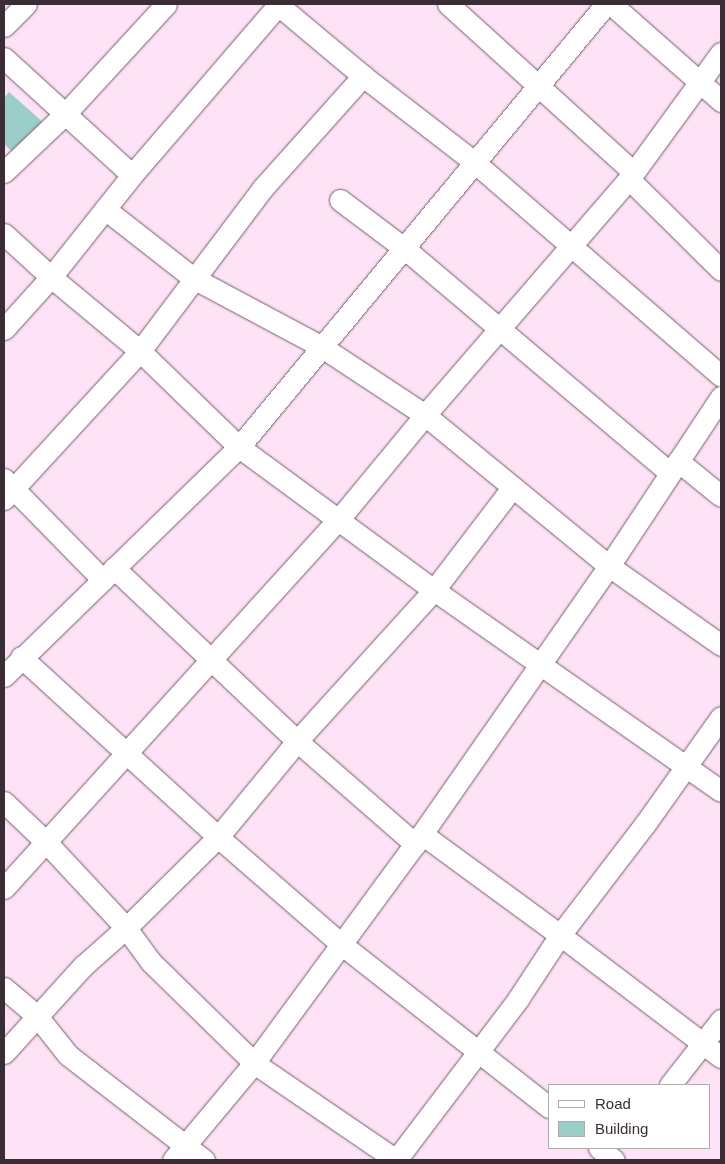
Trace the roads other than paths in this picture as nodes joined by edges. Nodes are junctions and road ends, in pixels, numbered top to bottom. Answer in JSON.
{"nodes":[{"id":1,"x":26,"y":4,"type":"edge"},
{"id":2,"x":166,"y":4,"type":"edge"},
{"id":3,"x":278,"y":4,"type":"edge"},
{"id":4,"x":448,"y":4,"type":"edge"},
{"id":5,"x":606,"y":4,"type":"edge"},
{"id":6,"x":611,"y":4,"type":"edge"},
{"id":7,"x":4,"y":26,"type":"edge"},
{"id":8,"x":721,"y":53,"type":"edge"},
{"id":9,"x":4,"y":58,"type":"edge"},
{"id":10,"x":363,"y":76,"type":"junction"},
{"id":11,"x":699,"y":81,"type":"junction"},
{"id":12,"x":537,"y":86,"type":"junction"},
{"id":13,"x":721,"y":101,"type":"edge"},
{"id":14,"x":64,"y":114,"type":"junction"},
{"id":15,"x":474,"y":161,"type":"junction"},
{"id":16,"x":4,"y":172,"type":"edge"},
{"id":17,"x":132,"y":175,"type":"junction"},
{"id":18,"x":631,"y":176,"type":"junction"},
{"id":19,"x":340,"y":200,"type":"dead end"},
{"id":20,"x":106,"y":209,"type":"junction"},
{"id":21,"x":4,"y":234,"type":"edge"},
{"id":22,"x":570,"y":245,"type":"junction"},
{"id":23,"x":404,"y":248,"type":"junction"},
{"id":24,"x":721,"y":270,"type":"edge"},
{"id":25,"x":51,"y":277,"type":"junction"},
{"id":26,"x":193,"y":278,"type":"junction"},
{"id":27,"x":501,"y":328,"type":"junction"},
{"id":28,"x":4,"y":329,"type":"edge"},
{"id":29,"x":322,"y":347,"type":"junction"},
{"id":30,"x":140,"y":351,"type":"junction"},
{"id":31,"x":721,"y":376,"type":"edge"},
{"id":32,"x":718,"y":409,"type":"edge"},
{"id":33,"x":425,"y":415,"type":"junction"},
{"id":34,"x":239,"y":447,"type":"junction"},
{"id":35,"x":674,"y":467,"type":"junction"},
{"id":36,"x":512,"y":488,"type":"junction"},
{"id":37,"x":7,"y":489,"type":"edge"},
{"id":38,"x":721,"y":496,"type":"edge"},
{"id":39,"x":339,"y":519,"type":"junction"},
{"id":40,"x":608,"y":566,"type":"junction"},
{"id":41,"x":109,"y":574,"type":"junction"},
{"id":42,"x":434,"y":590,"type":"junction"},
{"id":43,"x":721,"y":644,"type":"edge"},
{"id":44,"x":21,"y":657,"type":"junction"},
{"id":45,"x":211,"y":658,"type":"junction"},
{"id":46,"x":539,"y":664,"type":"junction"},
{"id":47,"x":4,"y":676,"type":"edge"},
{"id":48,"x":721,"y":717,"type":"edge"},
{"id":49,"x":297,"y":741,"type":"junction"},
{"id":50,"x":125,"y":754,"type":"junction"},
{"id":51,"x":685,"y":766,"type":"junction"},
{"id":52,"x":721,"y":791,"type":"edge"},
{"id":53,"x":4,"y":802,"type":"edge"},
{"id":54,"x":218,"y":837,"type":"junction"},
{"id":55,"x":418,"y":839,"type":"junction"},
{"id":56,"x":46,"y":841,"type":"junction"},
{"id":57,"x":4,"y":888,"type":"edge"},
{"id":58,"x":126,"y":928,"type":"junction"},
{"id":59,"x":560,"y":935,"type":"junction"},
{"id":60,"x":341,"y":944,"type":"junction"},
{"id":61,"x":4,"y":988,"type":"edge"},
{"id":62,"x":37,"y":1016,"type":"junction"},
{"id":63,"x":721,"y":1020,"type":"edge"},
{"id":64,"x":703,"y":1043,"type":"junction"},
{"id":65,"x":479,"y":1051,"type":"junction"},
{"id":66,"x":4,"y":1053,"type":"edge"},
{"id":67,"x":721,"y":1057,"type":"edge"},
{"id":68,"x":254,"y":1063,"type":"junction"},
{"id":69,"x":671,"y":1084,"type":"edge"},
{"id":70,"x":548,"y":1106,"type":"edge"},
{"id":71,"x":180,"y":1152,"type":"edge"},
{"id":72,"x":204,"y":1160,"type":"edge"},
{"id":73,"x":396,"y":1160,"type":"edge"}],
"edges":[{"from":1,"to":7,"type":"street"},
{"from":2,"to":14,"type":"street"},
{"from":3,"to":10,"type":"street"},
{"from":3,"to":17,"type":"street"},
{"from":4,"to":12,"type":"street"},
{"from":5,"to":12,"type":"street"},
{"from":6,"to":11,"type":"street"},
{"from":8,"to":11,"type":"street"},
{"from":9,"to":14,"type":"street"},
{"from":10,"to":15,"type":"street"},
{"from":10,"to":26,"type":"street"},
{"from":11,"to":13,"type":"street"},
{"from":11,"to":18,"type":"street"},
{"from":12,"to":15,"type":"street"},
{"from":12,"to":18,"type":"street"},
{"from":14,"to":16,"type":"street"},
{"from":14,"to":17,"type":"street"},
{"from":15,"to":22,"type":"street"},
{"from":15,"to":23,"type":"street"},
{"from":17,"to":20,"type":"street"},
{"from":18,"to":22,"type":"street"},
{"from":18,"to":24,"type":"street"},
{"from":19,"to":23,"type":"street"},
{"from":20,"to":25,"type":"street"},
{"from":20,"to":26,"type":"street"},
{"from":21,"to":25,"type":"street"},
{"from":22,"to":27,"type":"street"},
{"from":22,"to":31,"type":"street"},
{"from":23,"to":27,"type":"street"},
{"from":23,"to":29,"type":"street"},
{"from":25,"to":28,"type":"street"},
{"from":25,"to":30,"type":"street"},
{"from":26,"to":29,"type":"street"},
{"from":26,"to":30,"type":"street"},
{"from":27,"to":33,"type":"street"},
{"from":27,"to":35,"type":"street"},
{"from":29,"to":33,"type":"street"},
{"from":29,"to":34,"type":"street"},
{"from":30,"to":34,"type":"street"},
{"from":30,"to":37,"type":"street"},
{"from":32,"to":35,"type":"street"},
{"from":33,"to":36,"type":"street"},
{"from":33,"to":39,"type":"street"},
{"from":34,"to":39,"type":"street"},
{"from":34,"to":41,"type":"street"},
{"from":35,"to":38,"type":"street"},
{"from":35,"to":40,"type":"street"},
{"from":36,"to":40,"type":"street"},
{"from":36,"to":42,"type":"street"},
{"from":37,"to":41,"type":"street"},
{"from":39,"to":42,"type":"street"},
{"from":39,"to":45,"type":"street"},
{"from":40,"to":43,"type":"street"},
{"from":40,"to":46,"type":"street"},
{"from":41,"to":44,"type":"street"},
{"from":41,"to":45,"type":"street"},
{"from":42,"to":46,"type":"street"},
{"from":42,"to":49,"type":"street"},
{"from":44,"to":47,"type":"street"},
{"from":44,"to":50,"type":"street"},
{"from":45,"to":49,"type":"street"},
{"from":45,"to":50,"type":"street"},
{"from":46,"to":51,"type":"street"},
{"from":46,"to":55,"type":"street"},
{"from":48,"to":51,"type":"street"},
{"from":49,"to":54,"type":"street"},
{"from":49,"to":55,"type":"street"},
{"from":50,"to":54,"type":"street"},
{"from":50,"to":56,"type":"street"},
{"from":51,"to":52,"type":"street"},
{"from":51,"to":59,"type":"street"},
{"from":53,"to":56,"type":"street"},
{"from":54,"to":58,"type":"street"},
{"from":54,"to":60,"type":"street"},
{"from":55,"to":59,"type":"street"},
{"from":55,"to":60,"type":"street"},
{"from":56,"to":57,"type":"street"},
{"from":56,"to":58,"type":"street"},
{"from":58,"to":62,"type":"street"},
{"from":58,"to":68,"type":"street"},
{"from":59,"to":64,"type":"street"},
{"from":59,"to":65,"type":"street"},
{"from":60,"to":65,"type":"street"},
{"from":60,"to":68,"type":"street"},
{"from":61,"to":62,"type":"street"},
{"from":62,"to":66,"type":"street"},
{"from":62,"to":71,"type":"street"},
{"from":63,"to":64,"type":"street"},
{"from":64,"to":67,"type":"street"},
{"from":64,"to":69,"type":"street"},
{"from":65,"to":70,"type":"street"},
{"from":65,"to":73,"type":"street"},
{"from":68,"to":71,"type":"street"},
{"from":68,"to":73,"type":"street"},
{"from":71,"to":72,"type":"street"}]}
